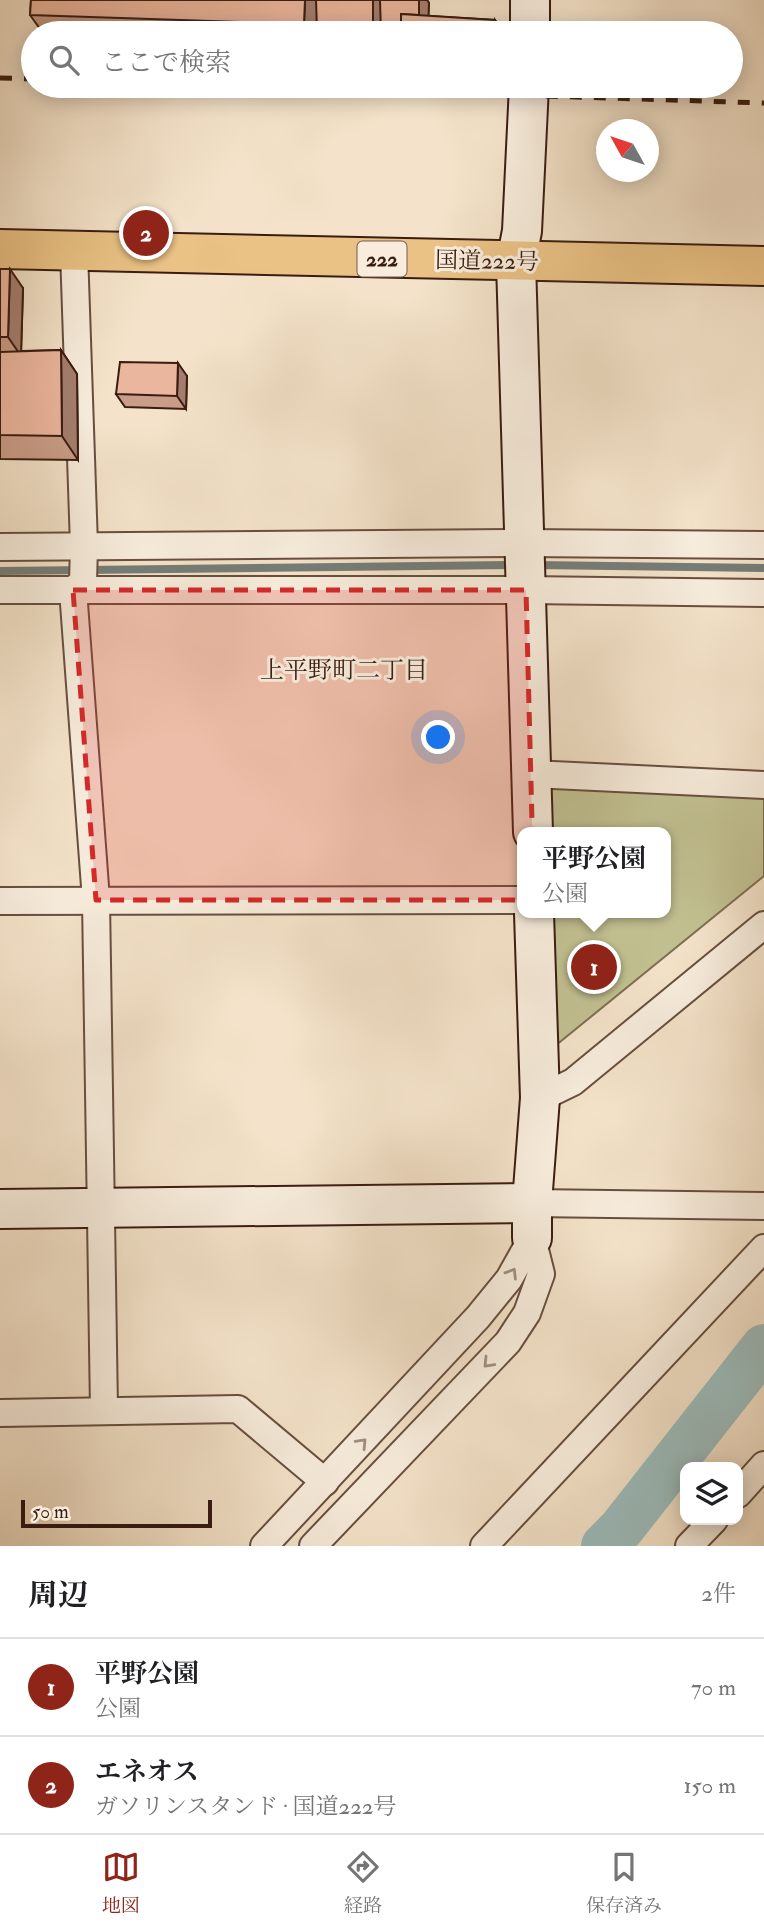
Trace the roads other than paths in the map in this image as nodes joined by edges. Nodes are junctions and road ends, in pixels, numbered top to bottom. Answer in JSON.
{"nodes":[{"id":1,"x":530,"y":0,"type":"edge"},
{"id":2,"x":530,"y":21,"type":"edge"},
{"id":3,"x":528,"y":98,"type":"edge"},
{"id":4,"x":0,"y":249,"type":"edge"},
{"id":5,"x":74,"y":251,"type":"junction"},
{"id":6,"x":516,"y":262,"type":"junction"},
{"id":7,"x":764,"y":266,"type":"edge"},
{"id":8,"x":764,"y":545,"type":"edge"},
{"id":9,"x":0,"y":547,"type":"edge"},
{"id":10,"x":525,"y":566,"type":"junction"},
{"id":11,"x":81,"y":569,"type":"junction"},
{"id":12,"x":0,"y":590,"type":"edge"},
{"id":13,"x":764,"y":593,"type":"edge"},
{"id":14,"x":532,"y":774,"type":"junction"},
{"id":15,"x":764,"y":785,"type":"edge"},
{"id":16,"x":533,"y":827,"type":"edge"},
{"id":17,"x":96,"y":900,"type":"junction"},
{"id":18,"x":517,"y":900,"type":"edge"},
{"id":19,"x":0,"y":901,"type":"edge"},
{"id":20,"x":534,"y":918,"type":"edge"},
{"id":21,"x":764,"y":925,"type":"edge"},
{"id":22,"x":540,"y":1098,"type":"junction"},
{"id":23,"x":764,"y":1206,"type":"edge"},
{"id":24,"x":102,"y":1207,"type":"junction"},
{"id":25,"x":0,"y":1209,"type":"edge"},
{"id":26,"x":532,"y":1221,"type":"junction"},
{"id":27,"x":764,"y":1248,"type":"edge"},
{"id":28,"x":104,"y":1410,"type":"junction"},
{"id":29,"x":0,"y":1413,"type":"edge"},
{"id":30,"x":764,"y":1465,"type":"edge"},
{"id":31,"x":325,"y":1482,"type":"junction"},
{"id":32,"x":743,"y":1488,"type":"edge"},
{"id":33,"x":708,"y":1525,"type":"edge"},
{"id":34,"x":264,"y":1546,"type":"edge"},
{"id":35,"x":313,"y":1546,"type":"edge"},
{"id":36,"x":484,"y":1546,"type":"edge"},
{"id":37,"x":689,"y":1546,"type":"edge"}],
"edges":[{"from":1,"to":2,"type":"street"},
{"from":3,"to":6,"type":"street"},
{"from":4,"to":5,"type":"highway","name":"国道222号","number":"222"},
{"from":5,"to":6,"type":"highway","name":"国道222号","number":"222"},
{"from":5,"to":11,"type":"street"},
{"from":6,"to":7,"type":"highway","name":"国道222号","number":"222"},
{"from":6,"to":10,"type":"street"},
{"from":8,"to":10,"type":"street"},
{"from":9,"to":11,"type":"street"},
{"from":10,"to":11,"type":"street"},
{"from":10,"to":11,"type":"street"},
{"from":10,"to":13,"type":"street"},
{"from":10,"to":14,"type":"street"},
{"from":11,"to":12,"type":"street"},
{"from":11,"to":17,"type":"street"},
{"from":14,"to":15,"type":"street"},
{"from":14,"to":16,"type":"street"},
{"from":17,"to":18,"type":"street"},
{"from":17,"to":19,"type":"street"},
{"from":17,"to":24,"type":"street"},
{"from":20,"to":22,"type":"street"},
{"from":21,"to":22,"type":"street"},
{"from":22,"to":26,"type":"street"},
{"from":23,"to":26,"type":"street"},
{"from":24,"to":25,"type":"street"},
{"from":24,"to":26,"type":"street"},
{"from":24,"to":28,"type":"street"},
{"from":31,"to":26,"type":"street","one_way":true},
{"from":26,"to":35,"type":"street","one_way":true},
{"from":27,"to":36,"type":"street"},
{"from":28,"to":29,"type":"street"},
{"from":28,"to":31,"type":"street"},
{"from":30,"to":32,"type":"street"},
{"from":31,"to":34,"type":"street"},
{"from":33,"to":37,"type":"street"}]}
